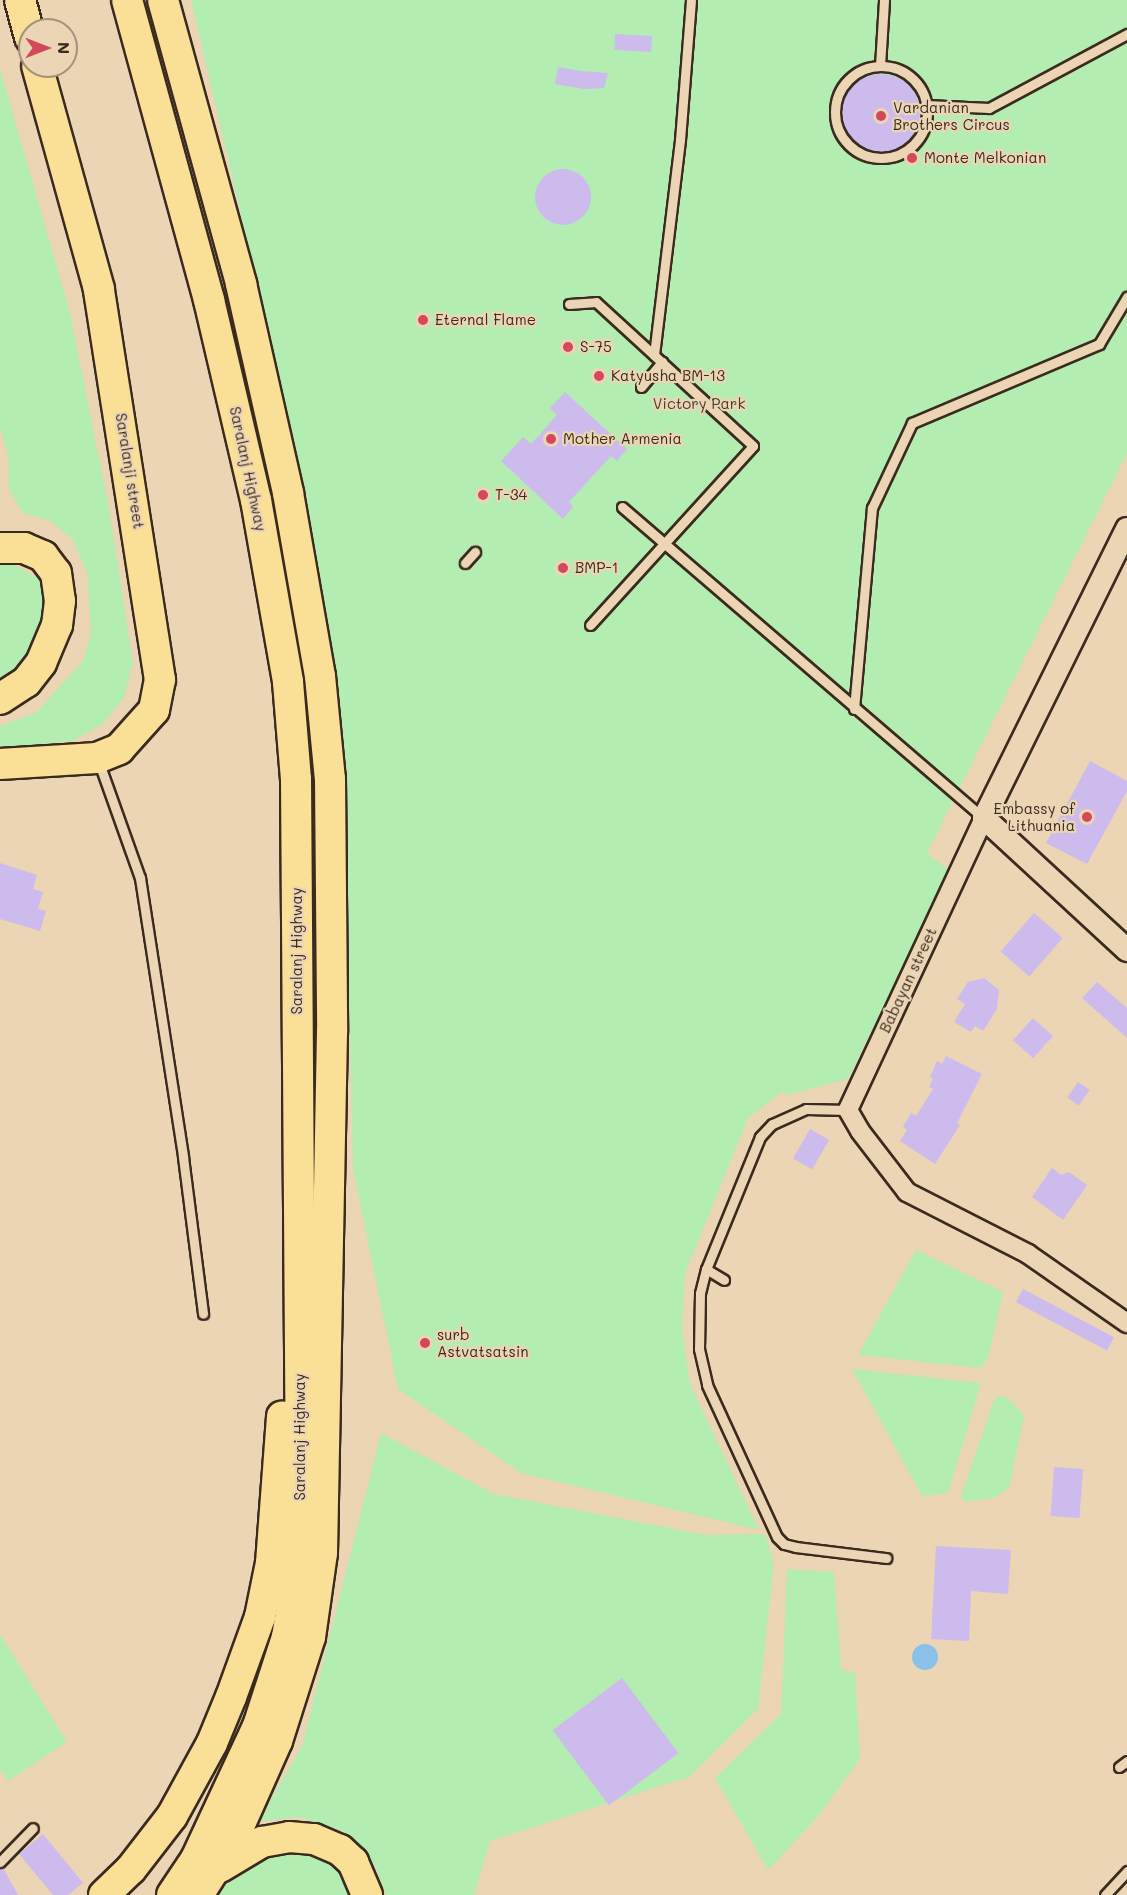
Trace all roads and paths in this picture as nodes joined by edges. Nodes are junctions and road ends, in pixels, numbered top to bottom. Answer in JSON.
{"nodes":[{"id":1,"x":20,"y":0,"type":"edge"},
{"id":2,"x":127,"y":0,"type":"edge"},
{"id":3,"x":163,"y":0,"type":"edge"},
{"id":4,"x":691,"y":0,"type":"edge"},
{"id":5,"x":885,"y":0,"type":"edge"},
{"id":6,"x":25,"y":18,"type":"edge"},
{"id":7,"x":1127,"y":34,"type":"edge"},
{"id":8,"x":880,"y":66,"type":"junction"},
{"id":9,"x":40,"y":78,"type":"edge"},
{"id":10,"x":926,"y":105,"type":"junction"},
{"id":11,"x":1127,"y":297,"type":"edge"},
{"id":12,"x":569,"y":304,"type":"dead end"},
{"id":13,"x":658,"y":359,"type":"junction"},
{"id":14,"x":641,"y":387,"type":"dead end"},
{"id":15,"x":622,"y":507,"type":"dead end"},
{"id":16,"x":1127,"y":529,"type":"edge"},
{"id":17,"x":664,"y":543,"type":"junction"},
{"id":18,"x":0,"y":547,"type":"edge"},
{"id":19,"x":475,"y":552,"type":"dead end"},
{"id":20,"x":465,"y":563,"type":"dead end"},
{"id":21,"x":590,"y":625,"type":"dead end"},
{"id":22,"x":0,"y":699,"type":"edge"},
{"id":23,"x":854,"y":709,"type":"junction"},
{"id":24,"x":97,"y":758,"type":"junction"},
{"id":25,"x":0,"y":764,"type":"edge"},
{"id":26,"x":984,"y":818,"type":"junction"},
{"id":27,"x":1127,"y":950,"type":"edge"},
{"id":28,"x":848,"y":1110,"type":"junction"},
{"id":29,"x":706,"y":1269,"type":"junction"},
{"id":30,"x":724,"y":1280,"type":"dead end"},
{"id":31,"x":299,"y":1311,"type":"junction"},
{"id":32,"x":203,"y":1314,"type":"dead end"},
{"id":33,"x":1127,"y":1323,"type":"edge"},
{"id":34,"x":886,"y":1558,"type":"dead end"},
{"id":35,"x":1127,"y":1761,"type":"edge"},
{"id":36,"x":1119,"y":1767,"type":"dead end"},
{"id":37,"x":33,"y":1828,"type":"dead end"},
{"id":38,"x":0,"y":1862,"type":"edge"},
{"id":39,"x":1127,"y":1871,"type":"edge"},
{"id":40,"x":206,"y":1884,"type":"edge"},
{"id":41,"x":104,"y":1895,"type":"edge"},
{"id":42,"x":172,"y":1895,"type":"edge"},
{"id":43,"x":367,"y":1895,"type":"edge"},
{"id":44,"x":1105,"y":1895,"type":"edge"}],
"edges":[{"from":1,"to":6,"type":"main road"},
{"from":2,"to":31,"type":"main road","name":"Saralanj Highway"},
{"from":3,"to":40,"type":"main road","name":"Saralanj Highway"},
{"from":4,"to":13,"type":"lane"},
{"from":5,"to":8,"type":"lane"},
{"from":7,"to":10,"type":"lane"},
{"from":8,"to":10,"type":"lane"},
{"from":8,"to":10,"type":"lane"},
{"from":9,"to":24,"type":"main road","name":"Saralanji street"},
{"from":11,"to":23,"type":"lane"},
{"from":12,"to":13,"type":"lane"},
{"from":13,"to":14,"type":"lane"},
{"from":13,"to":17,"type":"lane"},
{"from":15,"to":17,"type":"lane"},
{"from":16,"to":26,"type":"street","name":"Babayan street"},
{"from":17,"to":21,"type":"lane"},
{"from":17,"to":23,"type":"lane"},
{"from":18,"to":22,"type":"main road"},
{"from":19,"to":20,"type":"lane"},
{"from":23,"to":26,"type":"lane"},
{"from":24,"to":25,"type":"main road","name":"Saralanji street"},
{"from":24,"to":32,"type":"lane"},
{"from":26,"to":27,"type":"street"},
{"from":26,"to":28,"type":"street","name":"Babayan street"},
{"from":28,"to":29,"type":"lane"},
{"from":28,"to":33,"type":"street"},
{"from":29,"to":30,"type":"lane"},
{"from":29,"to":34,"type":"lane"},
{"from":31,"to":41,"type":"main road"},
{"from":31,"to":42,"type":"main road","name":"Saralanj Highway"},
{"from":35,"to":36,"type":"lane"},
{"from":37,"to":38,"type":"lane"},
{"from":39,"to":44,"type":"lane"},
{"from":40,"to":43,"type":"main road"}]}
